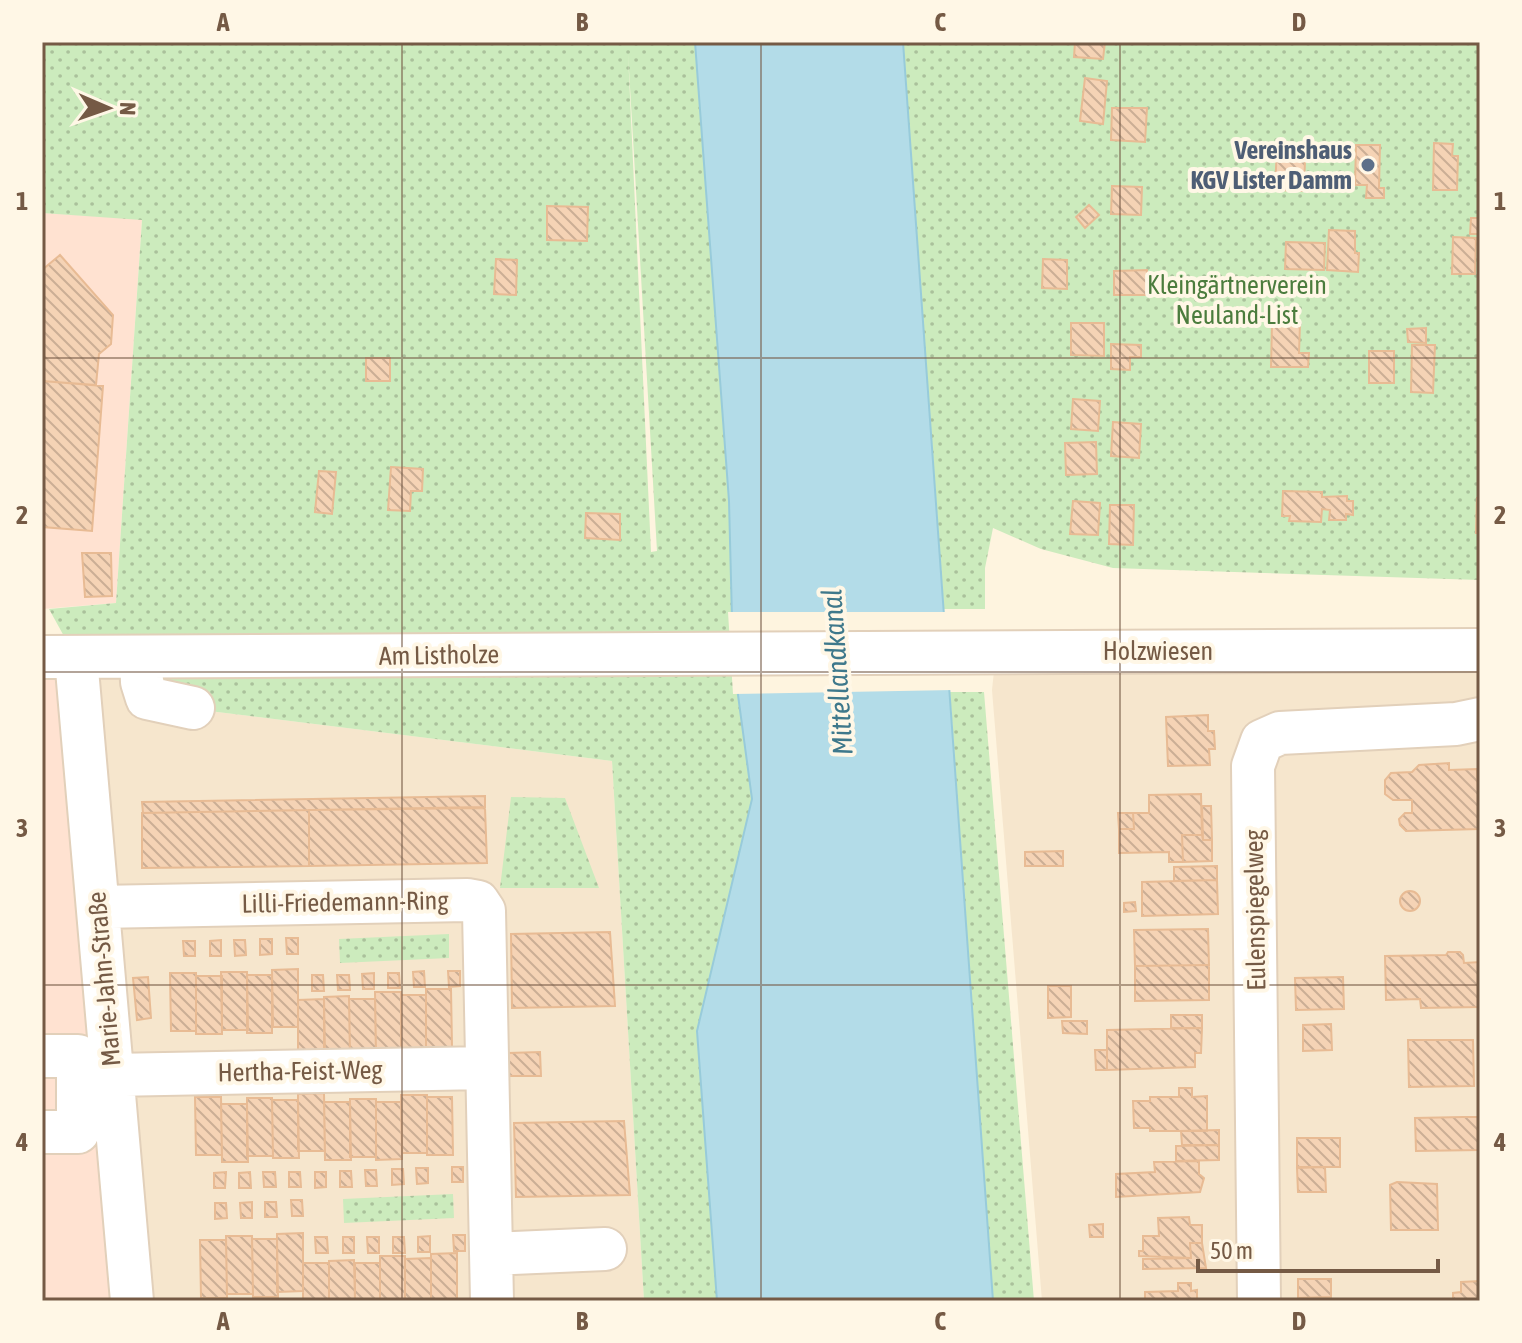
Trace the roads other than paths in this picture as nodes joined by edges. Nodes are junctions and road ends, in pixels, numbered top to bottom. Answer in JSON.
{"nodes":[{"id":1,"x":1480,"y":650,"type":"edge"},
{"id":2,"x":837,"y":653,"type":"joint"},
{"id":3,"x":59,"y":657,"type":"edge"},
{"id":4,"x":141,"y":658,"type":"junction"},
{"id":5,"x":193,"y":708,"type":"dead end"},
{"id":6,"x":1480,"y":719,"type":"edge"},
{"id":7,"x":98,"y":907,"type":"junction"},
{"id":8,"x":42,"y":1056,"type":"edge"},
{"id":9,"x":487,"y":1068,"type":"junction"},
{"id":10,"x":112,"y":1075,"type":"junction"},
{"id":11,"x":42,"y":1132,"type":"edge"},
{"id":12,"x":605,"y":1249,"type":"dead end"},
{"id":13,"x":491,"y":1254,"type":"junction"},
{"id":14,"x":132,"y":1301,"type":"edge"},
{"id":15,"x":492,"y":1301,"type":"edge"},
{"id":16,"x":1259,"y":1301,"type":"edge"}],
"edges":[{"from":1,"to":2,"type":"street","name":"Holzwiesen"},
{"from":2,"to":4,"type":"street","name":"Am Listholze"},
{"from":3,"to":4,"type":"street","name":"Am Listholze"},
{"from":3,"to":7,"type":"street","name":"Marie-Jahn-Straße"},
{"from":4,"to":5,"type":"street"},
{"from":6,"to":16,"type":"street","name":"Eulenspiegelweg"},
{"from":7,"to":9,"type":"street","name":"Lilli-Friedemann-Ring"},
{"from":7,"to":10,"type":"street","name":"Marie-Jahn-Straße"},
{"from":8,"to":11,"type":"street"},
{"from":9,"to":10,"type":"street","name":"Hertha-Feist-Weg"},
{"from":9,"to":13,"type":"street","name":"Lilli-Friedemann-Ring"},
{"from":10,"to":14,"type":"street","name":"Marie-Jahn-Straße"},
{"from":12,"to":13,"type":"street"},
{"from":13,"to":15,"type":"street","name":"Lilli-Friedemann-Ring"}]}
